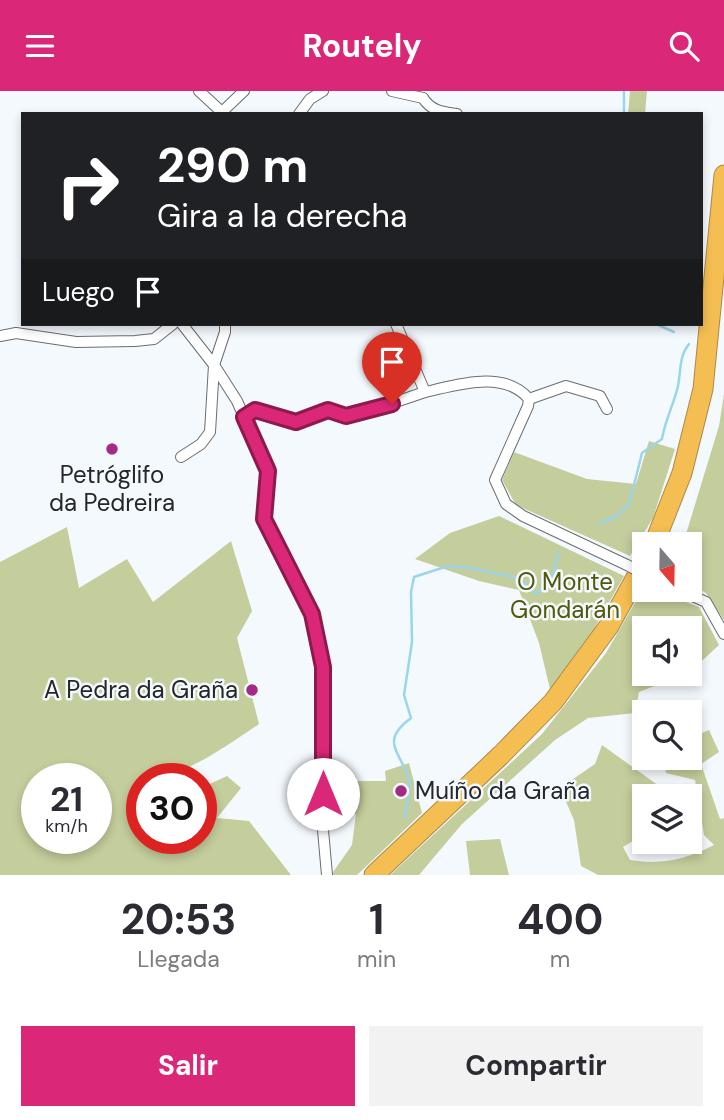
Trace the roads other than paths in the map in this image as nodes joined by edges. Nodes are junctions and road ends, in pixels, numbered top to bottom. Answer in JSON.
{"nodes":[{"id":1,"x":199,"y":91,"type":"edge"},
{"id":2,"x":244,"y":91,"type":"edge"},
{"id":3,"x":323,"y":91,"type":"edge"},
{"id":4,"x":392,"y":91,"type":"edge"},
{"id":5,"x":424,"y":94,"type":"edge"},
{"id":6,"x":222,"y":112,"type":"edge"},
{"id":7,"x":224,"y":112,"type":"edge"},
{"id":8,"x":300,"y":112,"type":"edge"},
{"id":9,"x":446,"y":112,"type":"edge"},
{"id":10,"x":724,"y":175,"type":"edge"},
{"id":11,"x":170,"y":326,"type":"edge"},
{"id":12,"x":184,"y":326,"type":"edge"},
{"id":13,"x":225,"y":326,"type":"edge"},
{"id":14,"x":397,"y":326,"type":"edge"},
{"id":15,"x":0,"y":336,"type":"edge"},
{"id":16,"x":214,"y":365,"type":"junction"},
{"id":17,"x":425,"y":392,"type":"junction"},
{"id":18,"x":529,"y":399,"type":"junction"},
{"id":19,"x":607,"y":409,"type":"dead end"},
{"id":20,"x":244,"y":417,"type":"junction"},
{"id":21,"x":181,"y":457,"type":"dead end"},
{"id":22,"x":659,"y":532,"type":"edge"},
{"id":23,"x":632,"y":562,"type":"edge"},
{"id":24,"x":632,"y":573,"type":"edge"},
{"id":25,"x":702,"y":600,"type":"edge"},
{"id":26,"x":724,"y":634,"type":"edge"},
{"id":27,"x":327,"y":875,"type":"edge"},
{"id":28,"x":374,"y":875,"type":"edge"}],
"edges":[{"from":1,"to":6,"type":"street"},
{"from":2,"to":7,"type":"street"},
{"from":3,"to":8,"type":"street"},
{"from":4,"to":5,"type":"street"},
{"from":5,"to":9,"type":"street"},
{"from":10,"to":22,"type":"highway"},
{"from":11,"to":15,"type":"street"},
{"from":12,"to":16,"type":"street"},
{"from":13,"to":16,"type":"street"},
{"from":14,"to":17,"type":"street"},
{"from":16,"to":20,"type":"street"},
{"from":16,"to":21,"type":"street"},
{"from":17,"to":18,"type":"street"},
{"from":17,"to":20,"type":"street"},
{"from":18,"to":19,"type":"street"},
{"from":18,"to":23,"type":"street"},
{"from":20,"to":27,"type":"street"},
{"from":24,"to":28,"type":"highway"},
{"from":25,"to":26,"type":"street"}]}
